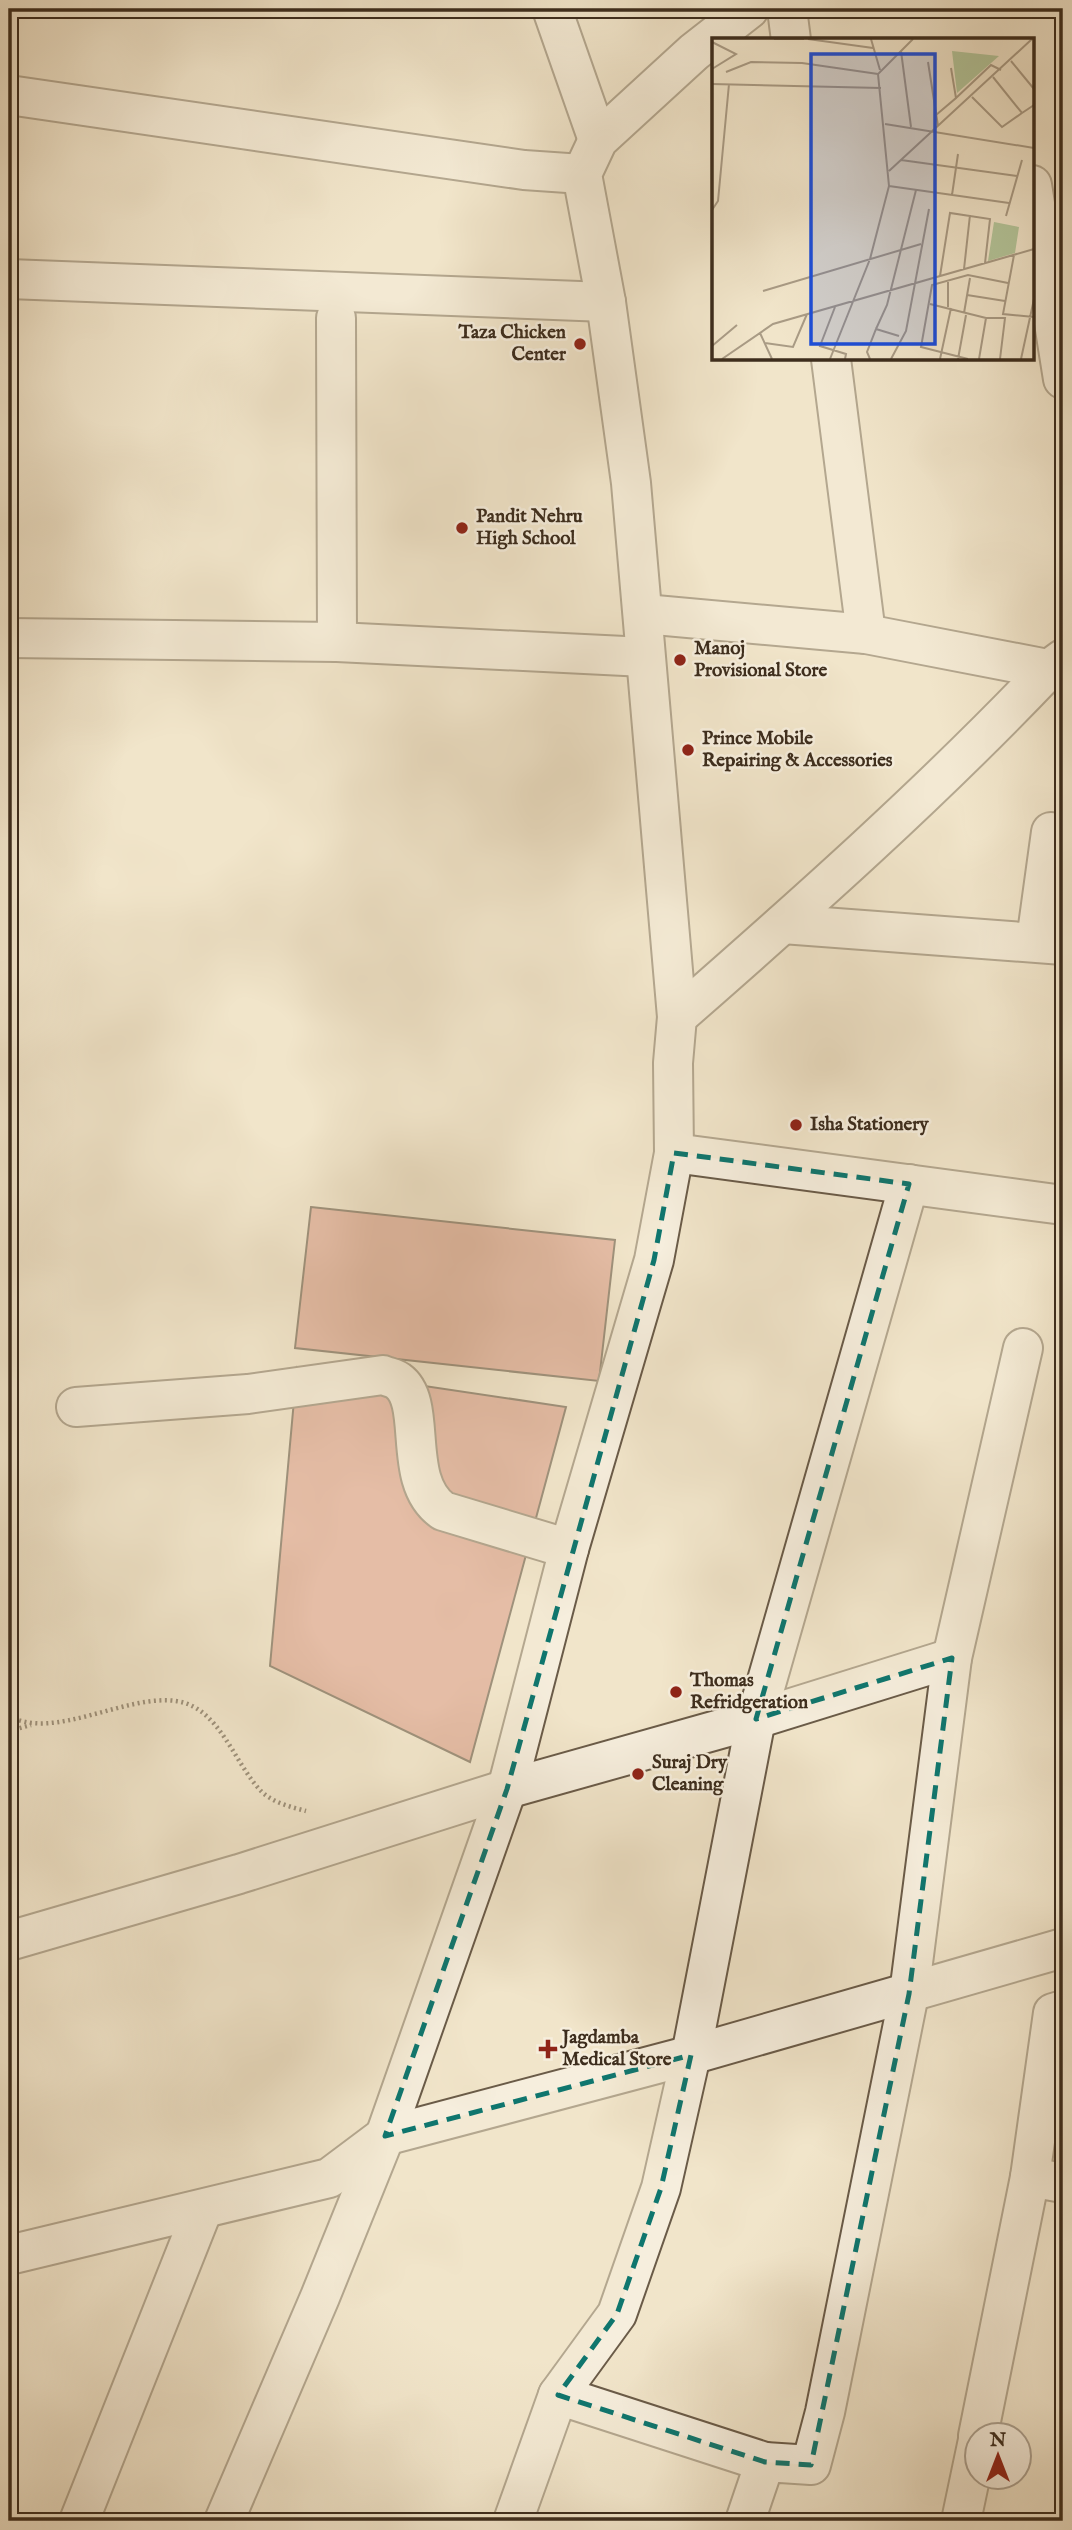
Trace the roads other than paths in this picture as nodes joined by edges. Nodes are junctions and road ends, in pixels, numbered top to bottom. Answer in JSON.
{"nodes":[{"id":1,"x":552,"y":9,"type":"edge"},
{"id":2,"x":748,"y":9,"type":"edge"},
{"id":3,"x":788,"y":9,"type":"edge"},
{"id":4,"x":791,"y":38,"type":"edge"},
{"id":5,"x":9,"y":95,"type":"edge"},
{"id":6,"x":590,"y":157,"type":"junction"},
{"id":7,"x":1034,"y":198,"type":"edge"},
{"id":8,"x":9,"y":279,"type":"edge"},
{"id":9,"x":606,"y":302,"type":"junction"},
{"id":10,"x":336,"y":318,"type":"dead end"},
{"id":11,"x":831,"y":360,"type":"edge"},
{"id":12,"x":1063,"y":379,"type":"edge"},
{"id":13,"x":644,"y":614,"type":"junction"},
{"id":14,"x":866,"y":634,"type":"junction"},
{"id":15,"x":9,"y":638,"type":"edge"},
{"id":16,"x":337,"y":642,"type":"junction"},
{"id":17,"x":645,"y":657,"type":"junction"},
{"id":18,"x":1058,"y":667,"type":"edge"},
{"id":19,"x":1051,"y":832,"type":"dead end"},
{"id":20,"x":783,"y":924,"type":"junction"},
{"id":21,"x":1049,"y":943,"type":"edge"},
{"id":22,"x":677,"y":1017,"type":"junction"},
{"id":23,"x":674,"y":1153,"type":"junction"},
{"id":24,"x":909,"y":1184,"type":"junction"},
{"id":25,"x":1063,"y":1205,"type":"edge"},
{"id":26,"x":1023,"y":1348,"type":"dead end"},
{"id":27,"x":76,"y":1407,"type":"dead end"},
{"id":28,"x":569,"y":1549,"type":"junction"},
{"id":29,"x":952,"y":1658,"type":"junction"},
{"id":30,"x":756,"y":1719,"type":"junction"},
{"id":31,"x":507,"y":1788,"type":"junction"},
{"id":32,"x":9,"y":1941,"type":"edge"},
{"id":33,"x":1063,"y":1948,"type":"edge"},
{"id":34,"x":909,"y":1994,"type":"junction"},
{"id":35,"x":1063,"y":2010,"type":"edge"},
{"id":36,"x":691,"y":2055,"type":"junction"},
{"id":37,"x":385,"y":2136,"type":"junction"},
{"id":38,"x":1047,"y":2180,"type":"edge"},
{"id":39,"x":203,"y":2209,"type":"junction"},
{"id":40,"x":9,"y":2255,"type":"edge"},
{"id":41,"x":558,"y":2395,"type":"junction"},
{"id":42,"x":982,"y":2422,"type":"edge"},
{"id":43,"x":765,"y":2462,"type":"junction"},
{"id":44,"x":967,"y":2492,"type":"edge"},
{"id":45,"x":79,"y":2521,"type":"edge"},
{"id":46,"x":224,"y":2521,"type":"edge"},
{"id":47,"x":513,"y":2521,"type":"edge"},
{"id":48,"x":746,"y":2521,"type":"edge"},
{"id":49,"x":961,"y":2521,"type":"edge"}],
"edges":[{"from":1,"to":6,"type":"street"},
{"from":2,"to":6,"type":"street"},
{"from":3,"to":4,"type":"street"},
{"from":5,"to":6,"type":"street"},
{"from":6,"to":9,"type":"street"},
{"from":7,"to":12,"type":"street"},
{"from":8,"to":9,"type":"street"},
{"from":9,"to":13,"type":"street"},
{"from":10,"to":16,"type":"street"},
{"from":11,"to":14,"type":"street"},
{"from":13,"to":14,"type":"street"},
{"from":13,"to":17,"type":"street"},
{"from":14,"to":18,"type":"street"},
{"from":15,"to":16,"type":"street"},
{"from":16,"to":17,"type":"street"},
{"from":17,"to":22,"type":"street"},
{"from":18,"to":20,"type":"street"},
{"from":19,"to":21,"type":"street"},
{"from":20,"to":21,"type":"street"},
{"from":20,"to":22,"type":"street"},
{"from":22,"to":23,"type":"street"},
{"from":23,"to":24,"type":"street"},
{"from":23,"to":28,"type":"street"},
{"from":24,"to":25,"type":"street"},
{"from":24,"to":30,"type":"street"},
{"from":26,"to":29,"type":"street"},
{"from":27,"to":28,"type":"street"},
{"from":28,"to":31,"type":"street"},
{"from":29,"to":30,"type":"street"},
{"from":29,"to":34,"type":"street"},
{"from":30,"to":31,"type":"street"},
{"from":30,"to":36,"type":"street"},
{"from":31,"to":32,"type":"street"},
{"from":31,"to":37,"type":"street"},
{"from":33,"to":34,"type":"street"},
{"from":34,"to":36,"type":"street"},
{"from":34,"to":43,"type":"street"},
{"from":35,"to":38,"type":"street"},
{"from":36,"to":37,"type":"street"},
{"from":36,"to":41,"type":"street"},
{"from":37,"to":39,"type":"street"},
{"from":37,"to":46,"type":"street"},
{"from":38,"to":42,"type":"street"},
{"from":39,"to":40,"type":"street"},
{"from":39,"to":45,"type":"street"},
{"from":41,"to":43,"type":"street"},
{"from":41,"to":47,"type":"street"},
{"from":43,"to":48,"type":"street"},
{"from":44,"to":49,"type":"street"}]}
